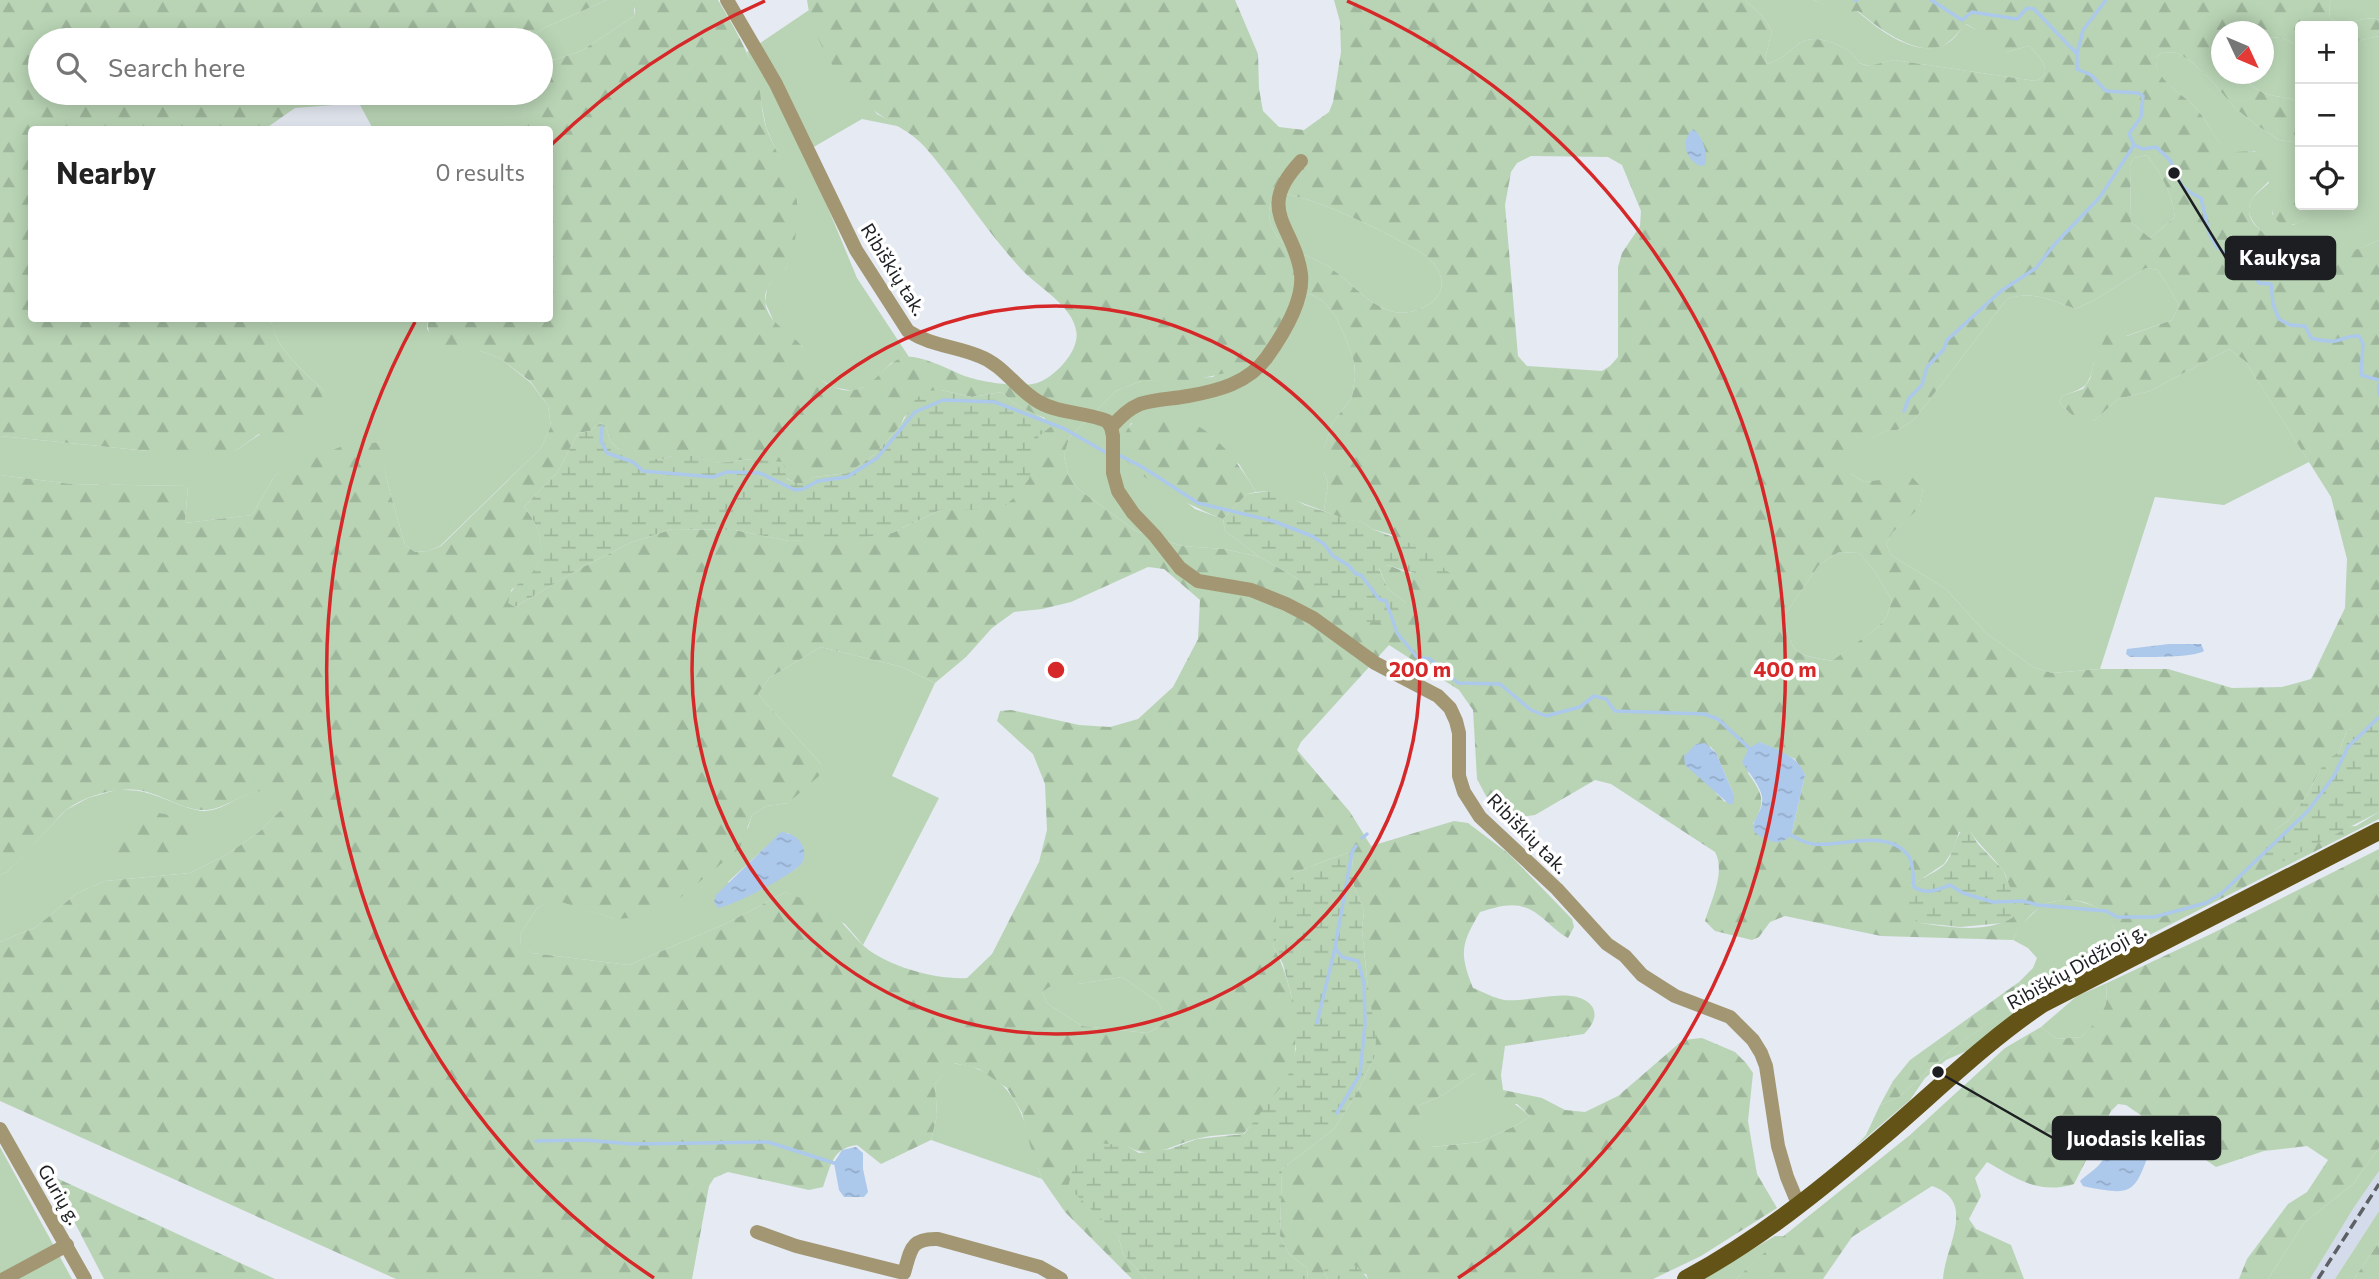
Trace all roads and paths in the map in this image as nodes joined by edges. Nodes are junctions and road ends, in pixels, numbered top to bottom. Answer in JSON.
{"nodes":[{"id":1,"x":727,"y":0,"type":"edge"},
{"id":2,"x":1301,"y":162,"type":"dead end"},
{"id":3,"x":1111,"y":427,"type":"junction"},
{"id":4,"x":2379,"y":831,"type":"edge"},
{"id":5,"x":1,"y":1132,"type":"edge"},
{"id":6,"x":1799,"y":1206,"type":"junction"},
{"id":7,"x":757,"y":1232,"type":"dead end"},
{"id":8,"x":67,"y":1245,"type":"junction"},
{"id":9,"x":4,"y":1279,"type":"edge"},
{"id":10,"x":85,"y":1279,"type":"edge"},
{"id":11,"x":1061,"y":1279,"type":"edge"},
{"id":12,"x":1686,"y":1279,"type":"edge"}],
"edges":[{"from":1,"to":3,"type":"street","name":"Ribiškių tak."},
{"from":2,"to":3,"type":"street"},
{"from":3,"to":6,"type":"street","name":"Ribiškių tak."},
{"from":4,"to":6,"type":"main road","name":"Ribiškių Didžioji g."},
{"from":5,"to":8,"type":"street","name":"Gurių g."},
{"from":6,"to":12,"type":"main road","name":"Ribiškių Didžioji g."},
{"from":7,"to":11,"type":"street"},
{"from":8,"to":9,"type":"street"},
{"from":8,"to":10,"type":"street","name":"Gurių g."}]}
